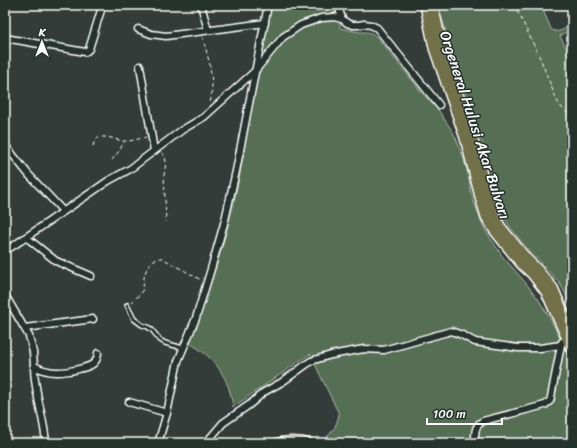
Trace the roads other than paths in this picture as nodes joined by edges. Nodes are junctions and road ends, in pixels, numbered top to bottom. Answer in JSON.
{"nodes":[{"id":1,"x":101,"y":5,"type":"edge"},
{"id":2,"x":202,"y":5,"type":"edge"},
{"id":3,"x":268,"y":5,"type":"edge"},
{"id":4,"x":338,"y":5,"type":"edge"},
{"id":5,"x":425,"y":5,"type":"edge"},
{"id":6,"x":433,"y":5,"type":"edge"},
{"id":7,"x":342,"y":19,"type":"junction"},
{"id":8,"x":265,"y":23,"type":"junction"},
{"id":9,"x":138,"y":29,"type":"dead end"},
{"id":10,"x":208,"y":30,"type":"junction"},
{"id":11,"x":5,"y":38,"type":"edge"},
{"id":12,"x":140,"y":66,"type":"dead end"},
{"id":13,"x":255,"y":71,"type":"junction"},
{"id":14,"x":439,"y":105,"type":"dead end"},
{"id":15,"x":5,"y":145,"type":"edge"},
{"id":16,"x":156,"y":149,"type":"junction"},
{"id":17,"x":63,"y":211,"type":"junction"},
{"id":18,"x":26,"y":237,"type":"junction"},
{"id":19,"x":5,"y":251,"type":"edge"},
{"id":20,"x":91,"y":276,"type":"dead end"},
{"id":21,"x":5,"y":295,"type":"edge"},
{"id":22,"x":127,"y":305,"type":"road end"},
{"id":23,"x":93,"y":319,"type":"dead end"},
{"id":24,"x":25,"y":328,"type":"junction"},
{"id":25,"x":569,"y":334,"type":"edge"},
{"id":26,"x":561,"y":346,"type":"junction"},
{"id":27,"x":183,"y":348,"type":"junction"},
{"id":28,"x":572,"y":350,"type":"edge"},
{"id":29,"x":98,"y":353,"type":"dead end"},
{"id":30,"x":34,"y":366,"type":"junction"},
{"id":31,"x":129,"y":402,"type":"dead end"},
{"id":32,"x":167,"y":413,"type":"junction"},
{"id":33,"x":46,"y":443,"type":"edge"},
{"id":34,"x":158,"y":443,"type":"edge"},
{"id":35,"x":206,"y":443,"type":"edge"},
{"id":36,"x":273,"y":443,"type":"edge"},
{"id":37,"x":312,"y":443,"type":"edge"},
{"id":38,"x":475,"y":443,"type":"edge"}],
"edges":[{"from":1,"to":11,"type":"street"},
{"from":2,"to":10,"type":"street"},
{"from":3,"to":8,"type":"street"},
{"from":4,"to":7,"type":"street"},
{"from":5,"to":25,"type":"main road","name":"Orgeneral Hulusi Akar Bulvarı"},
{"from":6,"to":25,"type":"main road","name":"Orgeneral Hulusi Akar Bulvarı"},
{"from":7,"to":13,"type":"street"},
{"from":7,"to":14,"type":"street"},
{"from":8,"to":10,"type":"street"},
{"from":8,"to":13,"type":"street"},
{"from":9,"to":10,"type":"street"},
{"from":12,"to":16,"type":"street"},
{"from":13,"to":16,"type":"street"},
{"from":13,"to":27,"type":"street"},
{"from":15,"to":17,"type":"street"},
{"from":16,"to":17,"type":"street"},
{"from":17,"to":18,"type":"street"},
{"from":18,"to":19,"type":"street"},
{"from":18,"to":20,"type":"street"},
{"from":21,"to":24,"type":"street"},
{"from":22,"to":27,"type":"lane"},
{"from":23,"to":24,"type":"street"},
{"from":24,"to":30,"type":"street"},
{"from":25,"to":26,"type":"street"},
{"from":25,"to":28,"type":"main road","name":"Orgeneral Hulusi Akar Bulvarı"},
{"from":26,"to":35,"type":"street"},
{"from":26,"to":38,"type":"street"},
{"from":27,"to":32,"type":"street"},
{"from":29,"to":30,"type":"street"},
{"from":30,"to":33,"type":"street"},
{"from":31,"to":32,"type":"street"},
{"from":32,"to":34,"type":"street"},
{"from":36,"to":37,"type":"street"}]}
